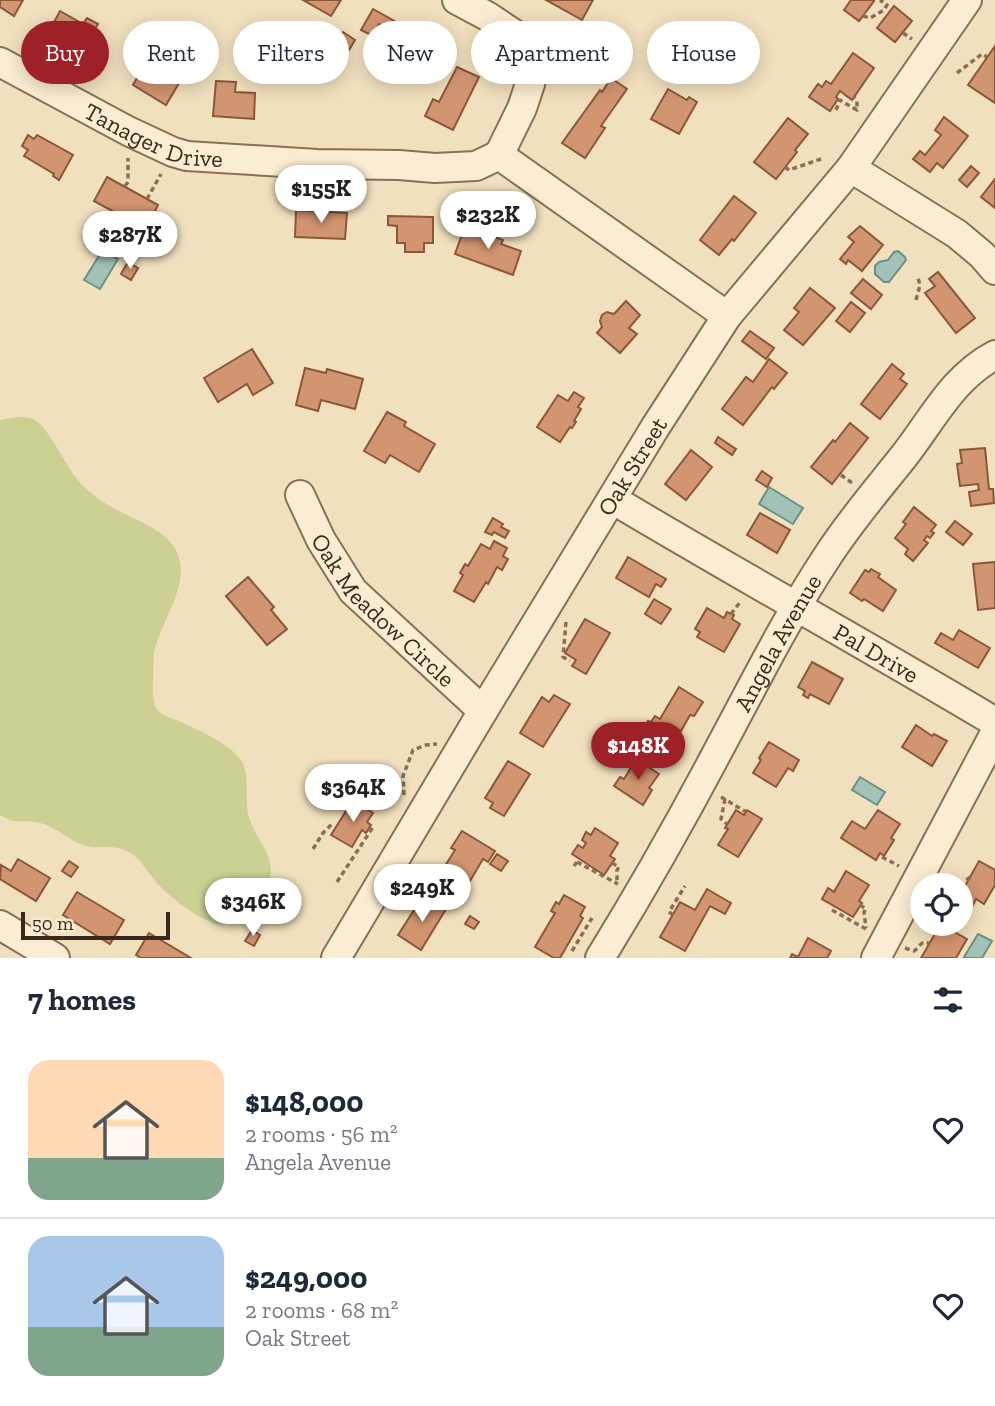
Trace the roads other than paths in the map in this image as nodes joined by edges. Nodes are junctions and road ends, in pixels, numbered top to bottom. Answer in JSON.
{"nodes":[{"id":1,"x":457,"y":0,"type":"edge"},
{"id":2,"x":963,"y":1,"type":"edge"},
{"id":3,"x":0,"y":62,"type":"edge"},
{"id":4,"x":499,"y":155,"type":"junction"},
{"id":5,"x":851,"y":168,"type":"junction"},
{"id":6,"x":995,"y":270,"type":"edge"},
{"id":7,"x":727,"y":316,"type":"junction"},
{"id":8,"x":995,"y":355,"type":"edge"},
{"id":9,"x":300,"y":495,"type":"dead end"},
{"id":10,"x":612,"y":499,"type":"junction"},
{"id":11,"x":796,"y":606,"type":"junction"},
{"id":12,"x":483,"y":711,"type":"junction"},
{"id":13,"x":995,"y":722,"type":"edge"},
{"id":14,"x":995,"y":733,"type":"edge"},
{"id":15,"x":0,"y":925,"type":"edge"},
{"id":16,"x":55,"y":958,"type":"edge"},
{"id":17,"x":336,"y":958,"type":"edge"},
{"id":18,"x":600,"y":958,"type":"edge"},
{"id":19,"x":876,"y":958,"type":"edge"}],
"edges":[{"from":1,"to":4,"type":"street"},
{"from":2,"to":5,"type":"street","name":"Oak Street"},
{"from":3,"to":4,"type":"street","name":"Tanager Drive"},
{"from":4,"to":7,"type":"street"},
{"from":5,"to":6,"type":"street"},
{"from":5,"to":7,"type":"street","name":"Oak Street"},
{"from":7,"to":10,"type":"street","name":"Oak Street"},
{"from":8,"to":11,"type":"street","name":"Angela Avenue"},
{"from":9,"to":12,"type":"street","name":"Oak Meadow Circle"},
{"from":10,"to":11,"type":"street","name":"Pal Drive"},
{"from":10,"to":12,"type":"street","name":"Oak Street"},
{"from":11,"to":13,"type":"street","name":"Pal Drive"},
{"from":11,"to":18,"type":"street","name":"Angela Avenue"},
{"from":12,"to":17,"type":"street","name":"Oak Street"},
{"from":14,"to":19,"type":"street"},
{"from":15,"to":16,"type":"street"}]}
